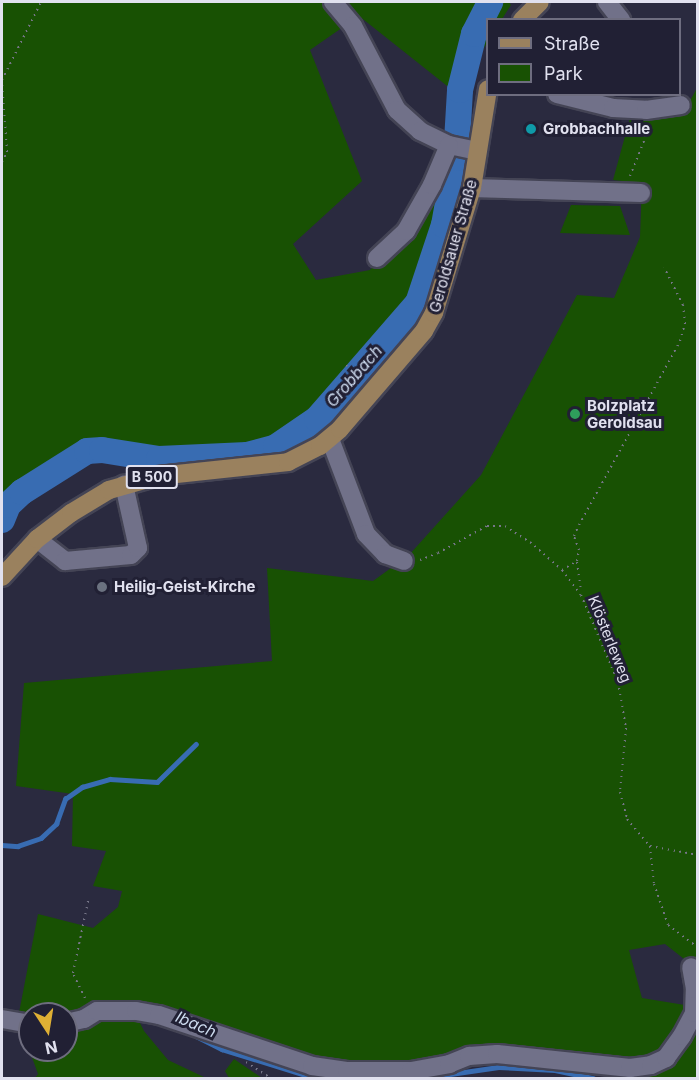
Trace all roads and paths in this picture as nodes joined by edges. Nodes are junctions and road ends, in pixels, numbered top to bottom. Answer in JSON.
{"nodes":[{"id":1,"x":41,"y":2,"type":"edge"},
{"id":2,"x":333,"y":2,"type":"edge"},
{"id":3,"x":540,"y":2,"type":"edge"},
{"id":4,"x":607,"y":2,"type":"edge"},
{"id":5,"x":524,"y":18,"type":"edge"},
{"id":6,"x":619,"y":18,"type":"edge"},
{"id":7,"x":486,"y":94,"type":"edge"},
{"id":8,"x":564,"y":96,"type":"edge"},
{"id":9,"x":681,"y":105,"type":"dead end"},
{"id":10,"x":646,"y":110,"type":"junction"},
{"id":11,"x":464,"y":148,"type":"junction"},
{"id":12,"x":2,"y":162,"type":"edge"},
{"id":13,"x":472,"y":188,"type":"junction"},
{"id":14,"x":635,"y":193,"type":"joint"},
{"id":15,"x":377,"y":258,"type":"dead end"},
{"id":16,"x":664,"y":267,"type":"dead end"},
{"id":17,"x":346,"y":365,"type":"dead end"},
{"id":18,"x":360,"y":380,"type":"dead end"},
{"id":19,"x":330,"y":439,"type":"junction"},
{"id":20,"x":124,"y":484,"type":"junction"},
{"id":21,"x":37,"y":539,"type":"junction"},
{"id":22,"x":404,"y":561,"type":"joint"},
{"id":23,"x":577,"y":561,"type":"junction"},
{"id":24,"x":562,"y":570,"type":"junction"},
{"id":25,"x":2,"y":577,"type":"edge"},
{"id":26,"x":581,"y":595,"type":"junction"},
{"id":27,"x":650,"y":846,"type":"junction"},
{"id":28,"x":698,"y":855,"type":"edge"},
{"id":29,"x":88,"y":901,"type":"dead end"},
{"id":30,"x":698,"y":948,"type":"edge"},
{"id":31,"x":691,"y":967,"type":"dead end"},
{"id":32,"x":97,"y":1011,"type":"junction"},
{"id":33,"x":2,"y":1019,"type":"edge"},
{"id":34,"x":78,"y":1020,"type":"edge"},
{"id":35,"x":18,"y":1022,"type":"edge"},
{"id":36,"x":243,"y":1060,"type":"dead end"},
{"id":37,"x":271,"y":1078,"type":"edge"}],
"edges":[{"from":1,"to":12,"type":"path"},
{"from":2,"to":11,"type":"lane"},
{"from":3,"to":5,"type":"main road"},
{"from":4,"to":6,"type":"lane"},
{"from":7,"to":11,"type":"main road","name":"Geroldsauer Straße","number":"B 500"},
{"from":8,"to":10,"type":"lane"},
{"from":9,"to":10,"type":"lane"},
{"from":10,"to":14,"type":"path"},
{"from":11,"to":13,"type":"main road","name":"Geroldsauer Straße","number":"B 500"},
{"from":11,"to":15,"type":"lane"},
{"from":13,"to":14,"type":"lane"},
{"from":13,"to":19,"type":"main road","name":"Geroldsauer Straße","number":"B 500"},
{"from":16,"to":23,"type":"path"},
{"from":17,"to":18,"type":"path"},
{"from":19,"to":20,"type":"main road","name":"Geroldsauer Straße","number":"B 500"},
{"from":19,"to":22,"type":"lane"},
{"from":20,"to":21,"type":"main road","name":"Geroldsauer Straße","number":"B 500"},
{"from":20,"to":21,"type":"lane"},
{"from":21,"to":25,"type":"main road","name":"Geroldsauer Straße","number":"B 500"},
{"from":22,"to":24,"type":"path","name":"Klösterleweg"},
{"from":23,"to":24,"type":"path"},
{"from":23,"to":26,"type":"path"},
{"from":24,"to":26,"type":"path","name":"Klösterleweg"},
{"from":26,"to":27,"type":"path","name":"Klösterleweg"},
{"from":27,"to":28,"type":"path"},
{"from":27,"to":30,"type":"path"},
{"from":29,"to":32,"type":"path"},
{"from":31,"to":32,"type":"lane"},
{"from":32,"to":34,"type":"lane"},
{"from":33,"to":35,"type":"lane"},
{"from":36,"to":37,"type":"path"}]}
